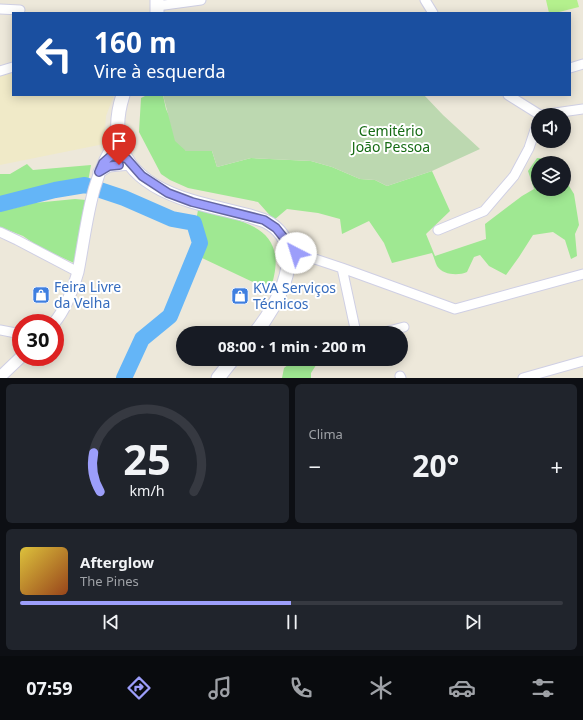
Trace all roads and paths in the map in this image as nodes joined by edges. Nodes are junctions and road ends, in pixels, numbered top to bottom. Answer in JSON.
{"nodes":[{"id":1,"x":21,"y":0,"type":"edge"},
{"id":2,"x":201,"y":0,"type":"edge"},
{"id":3,"x":425,"y":0,"type":"edge"},
{"id":4,"x":157,"y":6,"type":"edge"},
{"id":5,"x":0,"y":9,"type":"edge"},
{"id":6,"x":20,"y":11,"type":"edge"},
{"id":7,"x":432,"y":12,"type":"edge"},
{"id":8,"x":583,"y":64,"type":"edge"},
{"id":9,"x":12,"y":67,"type":"edge"},
{"id":10,"x":571,"y":68,"type":"edge"},
{"id":11,"x":0,"y":71,"type":"edge"},
{"id":12,"x":123,"y":96,"type":"edge"},
{"id":13,"x":510,"y":96,"type":"edge"},
{"id":14,"x":531,"y":109,"type":"edge"},
{"id":15,"x":583,"y":109,"type":"edge"},
{"id":16,"x":571,"y":111,"type":"edge"},
{"id":17,"x":531,"y":142,"type":"edge"},
{"id":18,"x":122,"y":152,"type":"junction"},
{"id":19,"x":102,"y":170,"type":"junction"},
{"id":20,"x":438,"y":230,"type":"dead end"},
{"id":21,"x":0,"y":232,"type":"edge"},
{"id":22,"x":288,"y":250,"type":"junction"},
{"id":23,"x":342,"y":268,"type":"junction"},
{"id":24,"x":78,"y":272,"type":"junction"},
{"id":25,"x":583,"y":274,"type":"edge"},
{"id":26,"x":61,"y":314,"type":"edge"},
{"id":27,"x":260,"y":326,"type":"edge"},
{"id":28,"x":354,"y":326,"type":"edge"},
{"id":29,"x":0,"y":330,"type":"edge"},
{"id":30,"x":12,"y":332,"type":"edge"},
{"id":31,"x":583,"y":361,"type":"edge"},
{"id":32,"x":12,"y":366,"type":"edge"},
{"id":33,"x":227,"y":366,"type":"edge"},
{"id":34,"x":0,"y":376,"type":"edge"},
{"id":35,"x":218,"y":378,"type":"edge"},
{"id":36,"x":522,"y":378,"type":"edge"}],
"edges":[{"from":1,"to":6,"type":"street"},
{"from":2,"to":4,"type":"street"},
{"from":3,"to":7,"type":"street"},
{"from":5,"to":6,"type":"street"},
{"from":8,"to":10,"type":"street"},
{"from":9,"to":11,"type":"street"},
{"from":12,"to":18,"type":"main road"},
{"from":13,"to":14,"type":"street"},
{"from":15,"to":16,"type":"street"},
{"from":17,"to":20,"type":"street"},
{"from":18,"to":19,"type":"street"},
{"from":18,"to":19,"type":"street"},
{"from":18,"to":19,"type":"street"},
{"from":18,"to":22,"type":"main road"},
{"from":19,"to":24,"type":"street"},
{"from":21,"to":24,"type":"street"},
{"from":22,"to":23,"type":"street"},
{"from":22,"to":27,"type":"main road"},
{"from":23,"to":25,"type":"street"},
{"from":23,"to":28,"type":"street"},
{"from":24,"to":26,"type":"street"},
{"from":29,"to":30,"type":"street"},
{"from":31,"to":36,"type":"street"},
{"from":32,"to":34,"type":"street"},
{"from":33,"to":35,"type":"main road"}]}
